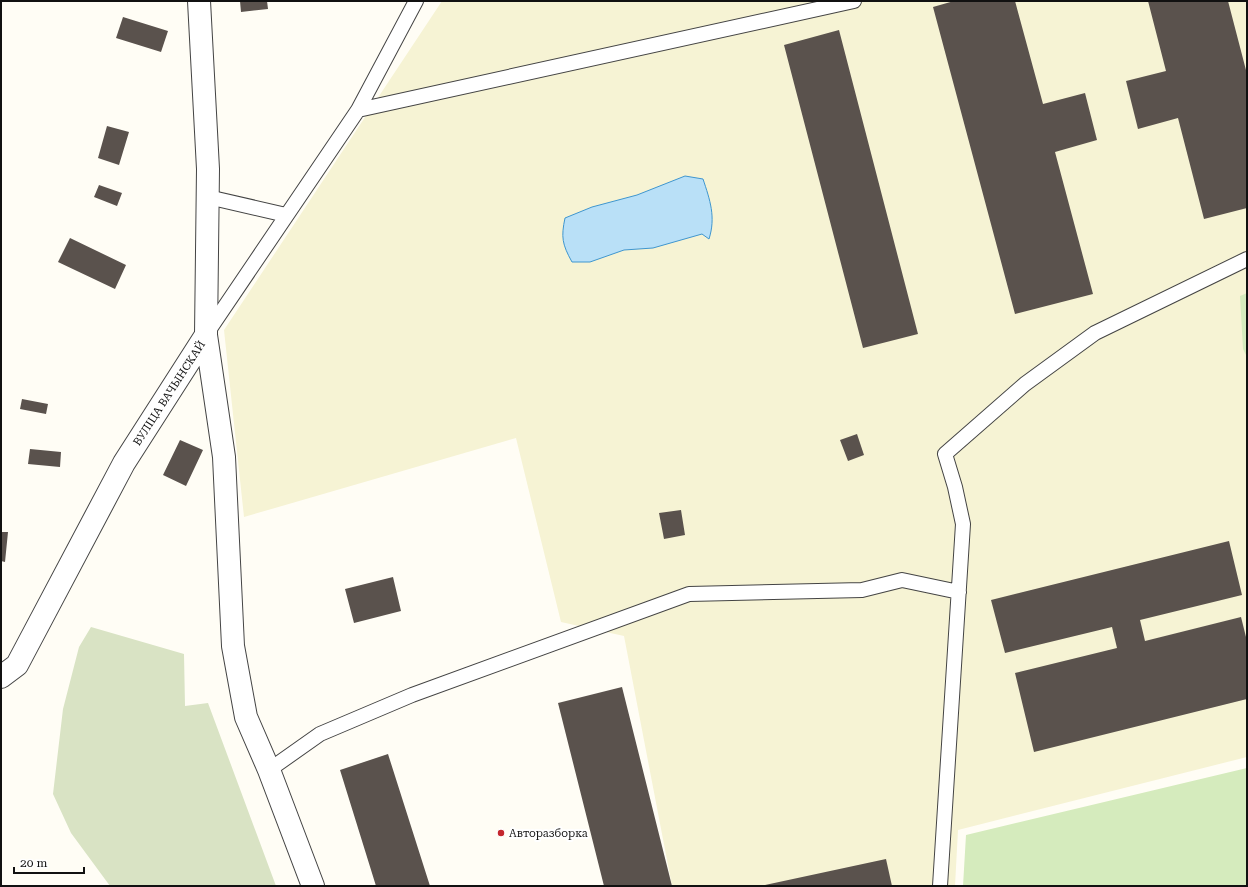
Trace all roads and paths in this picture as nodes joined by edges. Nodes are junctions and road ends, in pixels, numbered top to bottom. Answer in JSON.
{"nodes":[{"id":1,"x":416,"y":1,"type":"edge"},
{"id":2,"x":854,"y":1,"type":"edge"},
{"id":3,"x":198,"y":2,"type":"edge"},
{"id":4,"x":358,"y":110,"type":"junction"},
{"id":5,"x":208,"y":197,"type":"junction"},
{"id":6,"x":286,"y":216,"type":"junction"},
{"id":7,"x":1247,"y":259,"type":"edge"},
{"id":8,"x":206,"y":335,"type":"junction"},
{"id":9,"x":959,"y":592,"type":"junction"},
{"id":10,"x":1,"y":677,"type":"edge"},
{"id":11,"x":269,"y":770,"type":"junction"},
{"id":12,"x":313,"y":886,"type":"edge"},
{"id":13,"x":940,"y":886,"type":"edge"}],
"edges":[{"from":1,"to":4,"type":"lane"},
{"from":2,"to":4,"type":"lane"},
{"from":3,"to":5,"type":"street","name":"ВУЛІЦА ВАЧЫНСКАЙ"},
{"from":4,"to":6,"type":"lane"},
{"from":5,"to":6,"type":"lane"},
{"from":5,"to":8,"type":"street","name":"ВУЛІЦА ВАЧЫНСКАЙ"},
{"from":6,"to":8,"type":"lane"},
{"from":7,"to":9,"type":"lane"},
{"from":8,"to":10,"type":"street","name":"ВУЛІЦА ВАЧЫНСКАЙ"},
{"from":8,"to":11,"type":"street"},
{"from":9,"to":11,"type":"lane"},
{"from":9,"to":13,"type":"lane"},
{"from":11,"to":12,"type":"street"}]}
